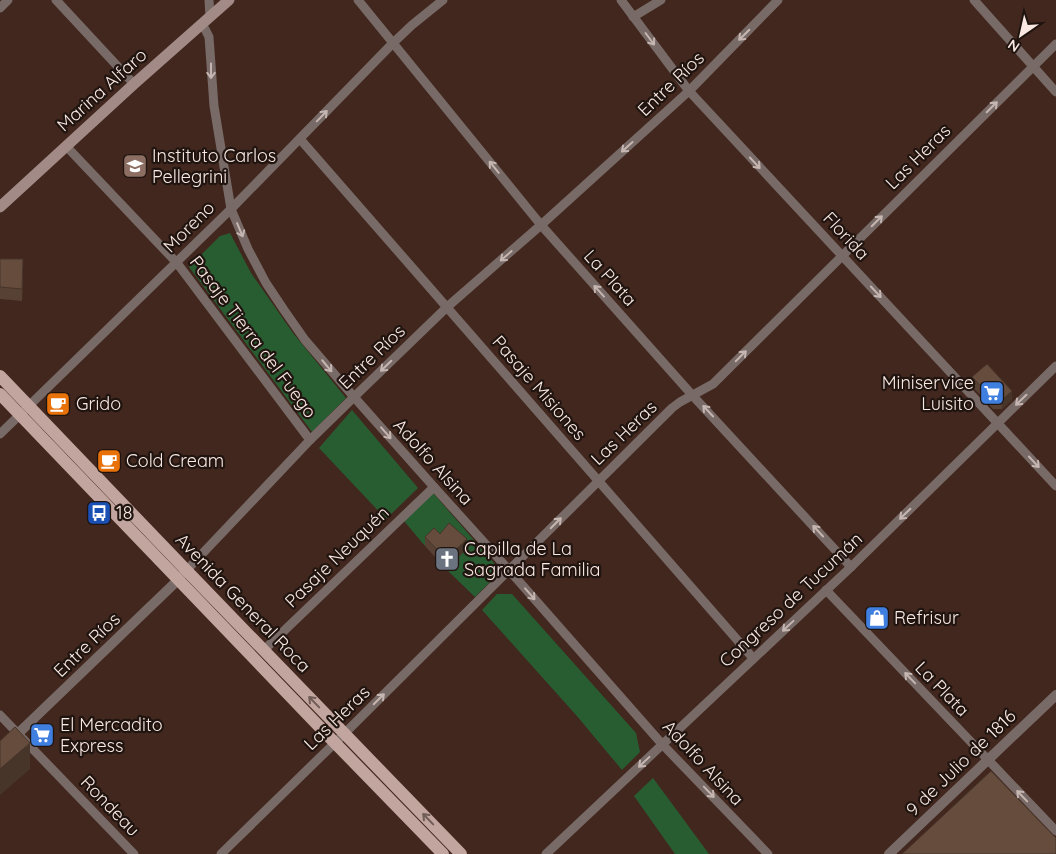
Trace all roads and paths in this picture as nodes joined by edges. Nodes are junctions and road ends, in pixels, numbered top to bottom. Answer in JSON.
{"nodes":[{"id":1,"x":8,"y":0,"type":"edge"},
{"id":2,"x":56,"y":0,"type":"edge"},
{"id":3,"x":209,"y":0,"type":"edge"},
{"id":4,"x":229,"y":0,"type":"edge"},
{"id":5,"x":358,"y":0,"type":"edge"},
{"id":6,"x":444,"y":0,"type":"edge"},
{"id":7,"x":621,"y":0,"type":"edge"},
{"id":8,"x":661,"y":0,"type":"edge"},
{"id":9,"x":778,"y":0,"type":"edge"},
{"id":10,"x":974,"y":0,"type":"edge"},
{"id":11,"x":0,"y":8,"type":"edge"},
{"id":12,"x":210,"y":17,"type":"junction"},
{"id":13,"x":633,"y":17,"type":"junction"},
{"id":14,"x":200,"y":25,"type":"junction"},
{"id":15,"x":393,"y":43,"type":"junction"},
{"id":16,"x":1056,"y":44,"type":"edge"},
{"id":17,"x":1033,"y":66,"type":"junction"},
{"id":18,"x":134,"y":84,"type":"junction"},
{"id":19,"x":688,"y":91,"type":"junction"},
{"id":20,"x":1056,"y":92,"type":"edge"},
{"id":21,"x":300,"y":139,"type":"junction"},
{"id":22,"x":66,"y":146,"type":"junction"},
{"id":23,"x":0,"y":207,"type":"edge"},
{"id":24,"x":231,"y":209,"type":"junction"},
{"id":25,"x":541,"y":225,"type":"junction"},
{"id":26,"x":842,"y":256,"type":"junction"},
{"id":27,"x":177,"y":262,"type":"junction"},
{"id":28,"x":446,"y":308,"type":"junction"},
{"id":29,"x":1056,"y":366,"type":"edge"},
{"id":30,"x":0,"y":376,"type":"edge"},
{"id":31,"x":0,"y":394,"type":"edge"},
{"id":32,"x":693,"y":396,"type":"junction"},
{"id":33,"x":354,"y":397,"type":"junction"},
{"id":34,"x":25,"y":410,"type":"junction"},
{"id":35,"x":998,"y":422,"type":"junction"},
{"id":36,"x":0,"y":434,"type":"edge"},
{"id":37,"x":310,"y":440,"type":"junction"},
{"id":38,"x":598,"y":481,"type":"junction"},
{"id":39,"x":1056,"y":486,"type":"edge"},
{"id":40,"x":434,"y":487,"type":"junction"},
{"id":41,"x":851,"y":567,"type":"junction"},
{"id":42,"x":509,"y":570,"type":"junction"},
{"id":43,"x":182,"y":575,"type":"junction"},
{"id":44,"x":826,"y":590,"type":"junction"},
{"id":45,"x":264,"y":650,"type":"junction"},
{"id":46,"x":754,"y":658,"type":"junction"},
{"id":47,"x":1056,"y":695,"type":"edge"},
{"id":48,"x":0,"y":715,"type":"edge"},
{"id":49,"x":18,"y":733,"type":"junction"},
{"id":50,"x":345,"y":734,"type":"junction"},
{"id":51,"x":335,"y":743,"type":"junction"},
{"id":52,"x":662,"y":744,"type":"junction"},
{"id":53,"x":0,"y":750,"type":"edge"},
{"id":54,"x":988,"y":760,"type":"junction"},
{"id":55,"x":1056,"y":831,"type":"edge"},
{"id":56,"x":134,"y":854,"type":"edge"},
{"id":57,"x":221,"y":854,"type":"edge"},
{"id":58,"x":443,"y":854,"type":"edge"},
{"id":59,"x":461,"y":854,"type":"edge"},
{"id":60,"x":546,"y":854,"type":"edge"},
{"id":61,"x":768,"y":854,"type":"edge"},
{"id":62,"x":889,"y":854,"type":"edge"}],
"edges":[{"from":1,"to":11,"type":"street"},
{"from":2,"to":18,"type":"street"},
{"from":3,"to":12,"type":"street"},
{"from":4,"to":12,"type":"main road","name":"Marina Alfaro"},
{"from":5,"to":15,"type":"street","name":"La Plata"},
{"from":6,"to":15,"type":"street","name":"Moreno"},
{"from":7,"to":13,"type":"street","name":"Florida"},
{"from":8,"to":13,"type":"street"},
{"from":9,"to":19,"type":"street","name":"Entre Ríos","one_way":true},
{"from":10,"to":17,"type":"street"},
{"from":12,"to":14,"type":"main road","name":"Marina Alfaro"},
{"from":13,"to":19,"type":"street","name":"Florida","one_way":true},
{"from":14,"to":18,"type":"main road","name":"Marina Alfaro"},
{"from":14,"to":24,"type":"street","name":"Adolfo Alsina","one_way":true},
{"from":21,"to":15,"type":"street","name":"Moreno","one_way":true},
{"from":25,"to":15,"type":"street","name":"La Plata","one_way":true},
{"from":16,"to":17,"type":"street","name":"Las Heras"},
{"from":17,"to":20,"type":"street"},
{"from":26,"to":17,"type":"street","name":"Las Heras","one_way":true},
{"from":18,"to":22,"type":"main road","name":"Marina Alfaro"},
{"from":19,"to":25,"type":"street","name":"Entre Ríos","one_way":true},
{"from":19,"to":26,"type":"street","name":"Florida","one_way":true},
{"from":21,"to":24,"type":"street","name":"Moreno"},
{"from":21,"to":28,"type":"street","name":"Pasaje Misiones"},
{"from":22,"to":23,"type":"main road","name":"Marina Alfaro"},
{"from":22,"to":27,"type":"street","name":"Pasaje Tierra del Fuego"},
{"from":24,"to":27,"type":"street","name":"Moreno"},
{"from":24,"to":33,"type":"street","name":"Adolfo Alsina","one_way":true},
{"from":25,"to":28,"type":"street","name":"Entre Ríos","one_way":true},
{"from":32,"to":25,"type":"street","name":"La Plata","one_way":true},
{"from":32,"to":26,"type":"street","name":"Las Heras","one_way":true},
{"from":26,"to":35,"type":"street","name":"Florida","one_way":true},
{"from":27,"to":34,"type":"street","name":"Moreno"},
{"from":27,"to":37,"type":"street","name":"Pasaje Tierra del Fuego"},
{"from":28,"to":33,"type":"street","name":"Entre Ríos","one_way":true},
{"from":28,"to":38,"type":"street","name":"Pasaje Misiones"},
{"from":29,"to":35,"type":"street","name":"Congreso de Tucumán","one_way":true},
{"from":30,"to":34,"type":"main road","name":"Avenida General Roca"},
{"from":31,"to":34,"type":"main road","name":"Avenida General Roca"},
{"from":32,"to":38,"type":"street","name":"Las Heras"},
{"from":41,"to":32,"type":"street","name":"La Plata","one_way":true},
{"from":33,"to":37,"type":"street","name":"Entre Ríos"},
{"from":33,"to":40,"type":"street","name":"Adolfo Alsina","one_way":true},
{"from":34,"to":36,"type":"street","name":"Moreno"},
{"from":34,"to":43,"type":"main road","name":"Avenida General Roca"},
{"from":35,"to":39,"type":"street","name":"Florida","one_way":true},
{"from":35,"to":41,"type":"street","name":"Congreso de Tucumán","one_way":true},
{"from":37,"to":43,"type":"street","name":"Entre Ríos"},
{"from":42,"to":38,"type":"street","name":"Las Heras","one_way":true},
{"from":38,"to":46,"type":"street","name":"Pasaje Misiones"},
{"from":40,"to":42,"type":"street","name":"Adolfo Alsina"},
{"from":40,"to":45,"type":"street","name":"Pasaje Neuquén"},
{"from":41,"to":44,"type":"street","name":"Congreso de Tucumán"},
{"from":50,"to":42,"type":"street","name":"Las Heras","one_way":true},
{"from":42,"to":52,"type":"street","name":"Adolfo Alsina","one_way":true},
{"from":43,"to":45,"type":"main road","name":"Avenida General Roca"},
{"from":43,"to":49,"type":"street","name":"Entre Ríos"},
{"from":43,"to":51,"type":"main road","name":"Avenida General Roca"},
{"from":44,"to":46,"type":"street","name":"Congreso de Tucumán","one_way":true},
{"from":54,"to":44,"type":"street","name":"La Plata","one_way":true},
{"from":50,"to":45,"type":"main road","name":"Avenida General Roca","one_way":true},
{"from":46,"to":52,"type":"street","name":"Congreso de Tucumán"},
{"from":47,"to":54,"type":"street","name":"9 de Julio de 1816"},
{"from":48,"to":49,"type":"street","name":"Rondeau"},
{"from":49,"to":53,"type":"street","name":"Entre Ríos"},
{"from":49,"to":56,"type":"street","name":"Rondeau"},
{"from":50,"to":51,"type":"street","name":"Las Heras"},
{"from":59,"to":50,"type":"main road","name":"Avenida General Roca","one_way":true},
{"from":51,"to":57,"type":"street","name":"Las Heras"},
{"from":51,"to":58,"type":"main road","name":"Avenida General Roca"},
{"from":52,"to":60,"type":"street","name":"Congreso de Tucumán","one_way":true},
{"from":52,"to":61,"type":"street","name":"Adolfo Alsina","one_way":true},
{"from":55,"to":54,"type":"street","name":"La Plata","one_way":true},
{"from":54,"to":62,"type":"street","name":"9 de Julio de 1816"}]}
